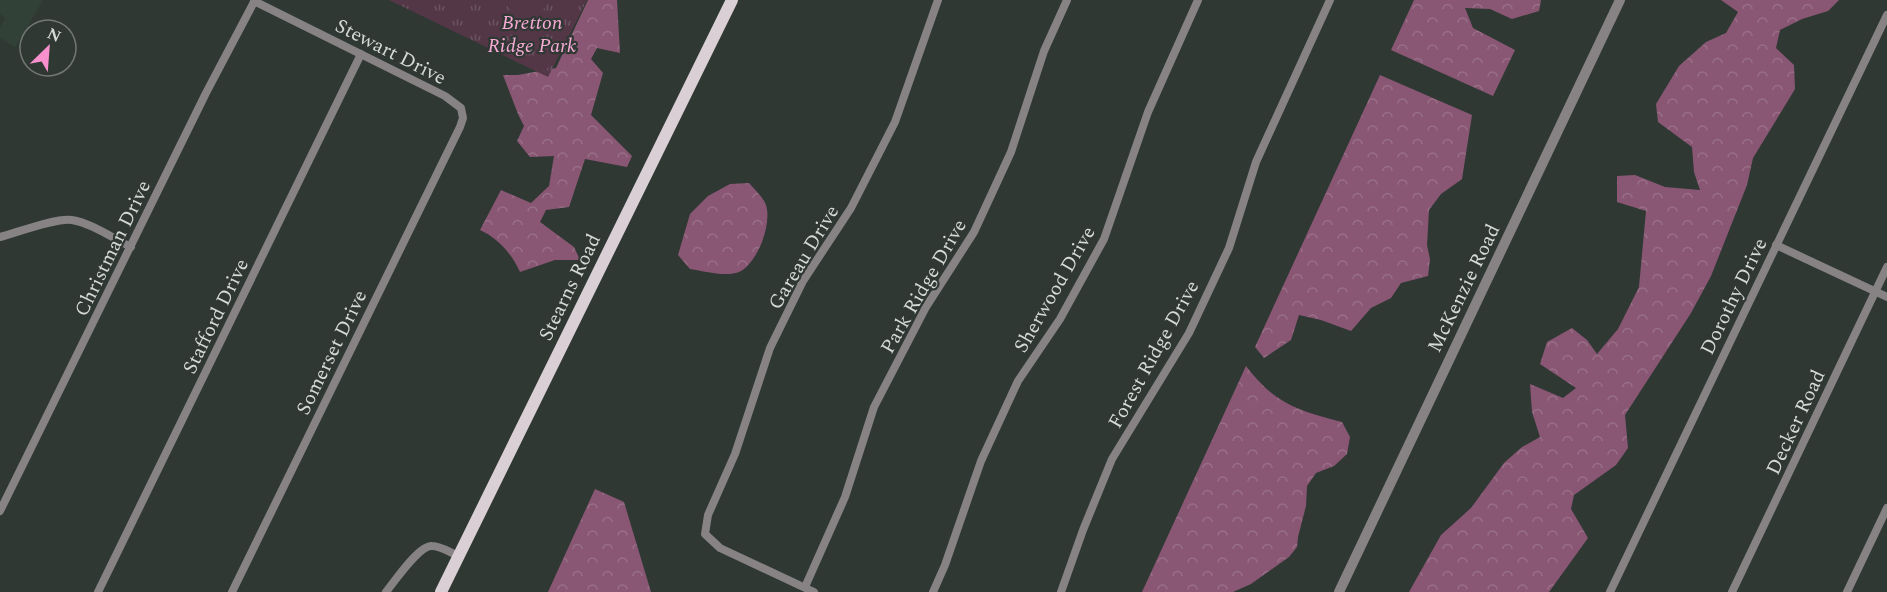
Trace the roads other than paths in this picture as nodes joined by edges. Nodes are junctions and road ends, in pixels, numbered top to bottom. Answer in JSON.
{"nodes":[{"id":1,"x":254,"y":0,"type":"edge"},
{"id":2,"x":732,"y":0,"type":"edge"},
{"id":3,"x":938,"y":0,"type":"edge"},
{"id":4,"x":1067,"y":0,"type":"edge"},
{"id":5,"x":1198,"y":0,"type":"edge"},
{"id":6,"x":1330,"y":0,"type":"edge"},
{"id":7,"x":1620,"y":0,"type":"edge"},
{"id":8,"x":1887,"y":15,"type":"edge"},
{"id":9,"x":361,"y":54,"type":"junction"},
{"id":10,"x":460,"y":127,"type":"joint"},
{"id":11,"x":0,"y":237,"type":"edge"},
{"id":12,"x":1776,"y":245,"type":"junction"},
{"id":13,"x":131,"y":247,"type":"junction"},
{"id":14,"x":1887,"y":267,"type":"edge"},
{"id":15,"x":1875,"y":292,"type":"junction"},
{"id":16,"x":1887,"y":297,"type":"edge"},
{"id":17,"x":1887,"y":508,"type":"edge"},
{"id":18,"x":0,"y":511,"type":"edge"},
{"id":19,"x":459,"y":556,"type":"junction"},
{"id":20,"x":805,"y":587,"type":"junction"},
{"id":21,"x":98,"y":592,"type":"edge"},
{"id":22,"x":231,"y":592,"type":"edge"},
{"id":23,"x":386,"y":592,"type":"edge"},
{"id":24,"x":441,"y":592,"type":"edge"},
{"id":25,"x":814,"y":592,"type":"edge"},
{"id":26,"x":933,"y":592,"type":"edge"},
{"id":27,"x":1062,"y":592,"type":"edge"},
{"id":28,"x":1339,"y":592,"type":"edge"},
{"id":29,"x":1610,"y":592,"type":"edge"},
{"id":30,"x":1732,"y":592,"type":"edge"},
{"id":31,"x":1847,"y":592,"type":"edge"}],
"edges":[{"from":1,"to":9,"type":"street","name":"Stewart Drive"},
{"from":1,"to":13,"type":"street","name":"Christman Drive"},
{"from":2,"to":19,"type":"main road","name":"Stearns Road"},
{"from":3,"to":20,"type":"street","name":"Gareau Drive"},
{"from":4,"to":20,"type":"street","name":"Park Ridge Drive"},
{"from":5,"to":26,"type":"street","name":"Sherwood Drive"},
{"from":6,"to":27,"type":"street","name":"Forest Ridge Drive"},
{"from":7,"to":28,"type":"street","name":"McKenzie Road"},
{"from":8,"to":12,"type":"street","name":"Dorothy Drive"},
{"from":9,"to":10,"type":"street","name":"Stewart Drive"},
{"from":9,"to":21,"type":"street","name":"Stafford Drive"},
{"from":10,"to":22,"type":"street","name":"Somerset Drive"},
{"from":11,"to":13,"type":"street"},
{"from":12,"to":15,"type":"street"},
{"from":12,"to":29,"type":"street","name":"Dorothy Drive"},
{"from":13,"to":18,"type":"street","name":"Christman Drive"},
{"from":14,"to":15,"type":"street","name":"Decker Road"},
{"from":15,"to":16,"type":"street"},
{"from":15,"to":30,"type":"street","name":"Decker Road"},
{"from":17,"to":31,"type":"street"},
{"from":19,"to":23,"type":"street"},
{"from":19,"to":24,"type":"main road","name":"Stearns Road"},
{"from":20,"to":25,"type":"street"}]}
